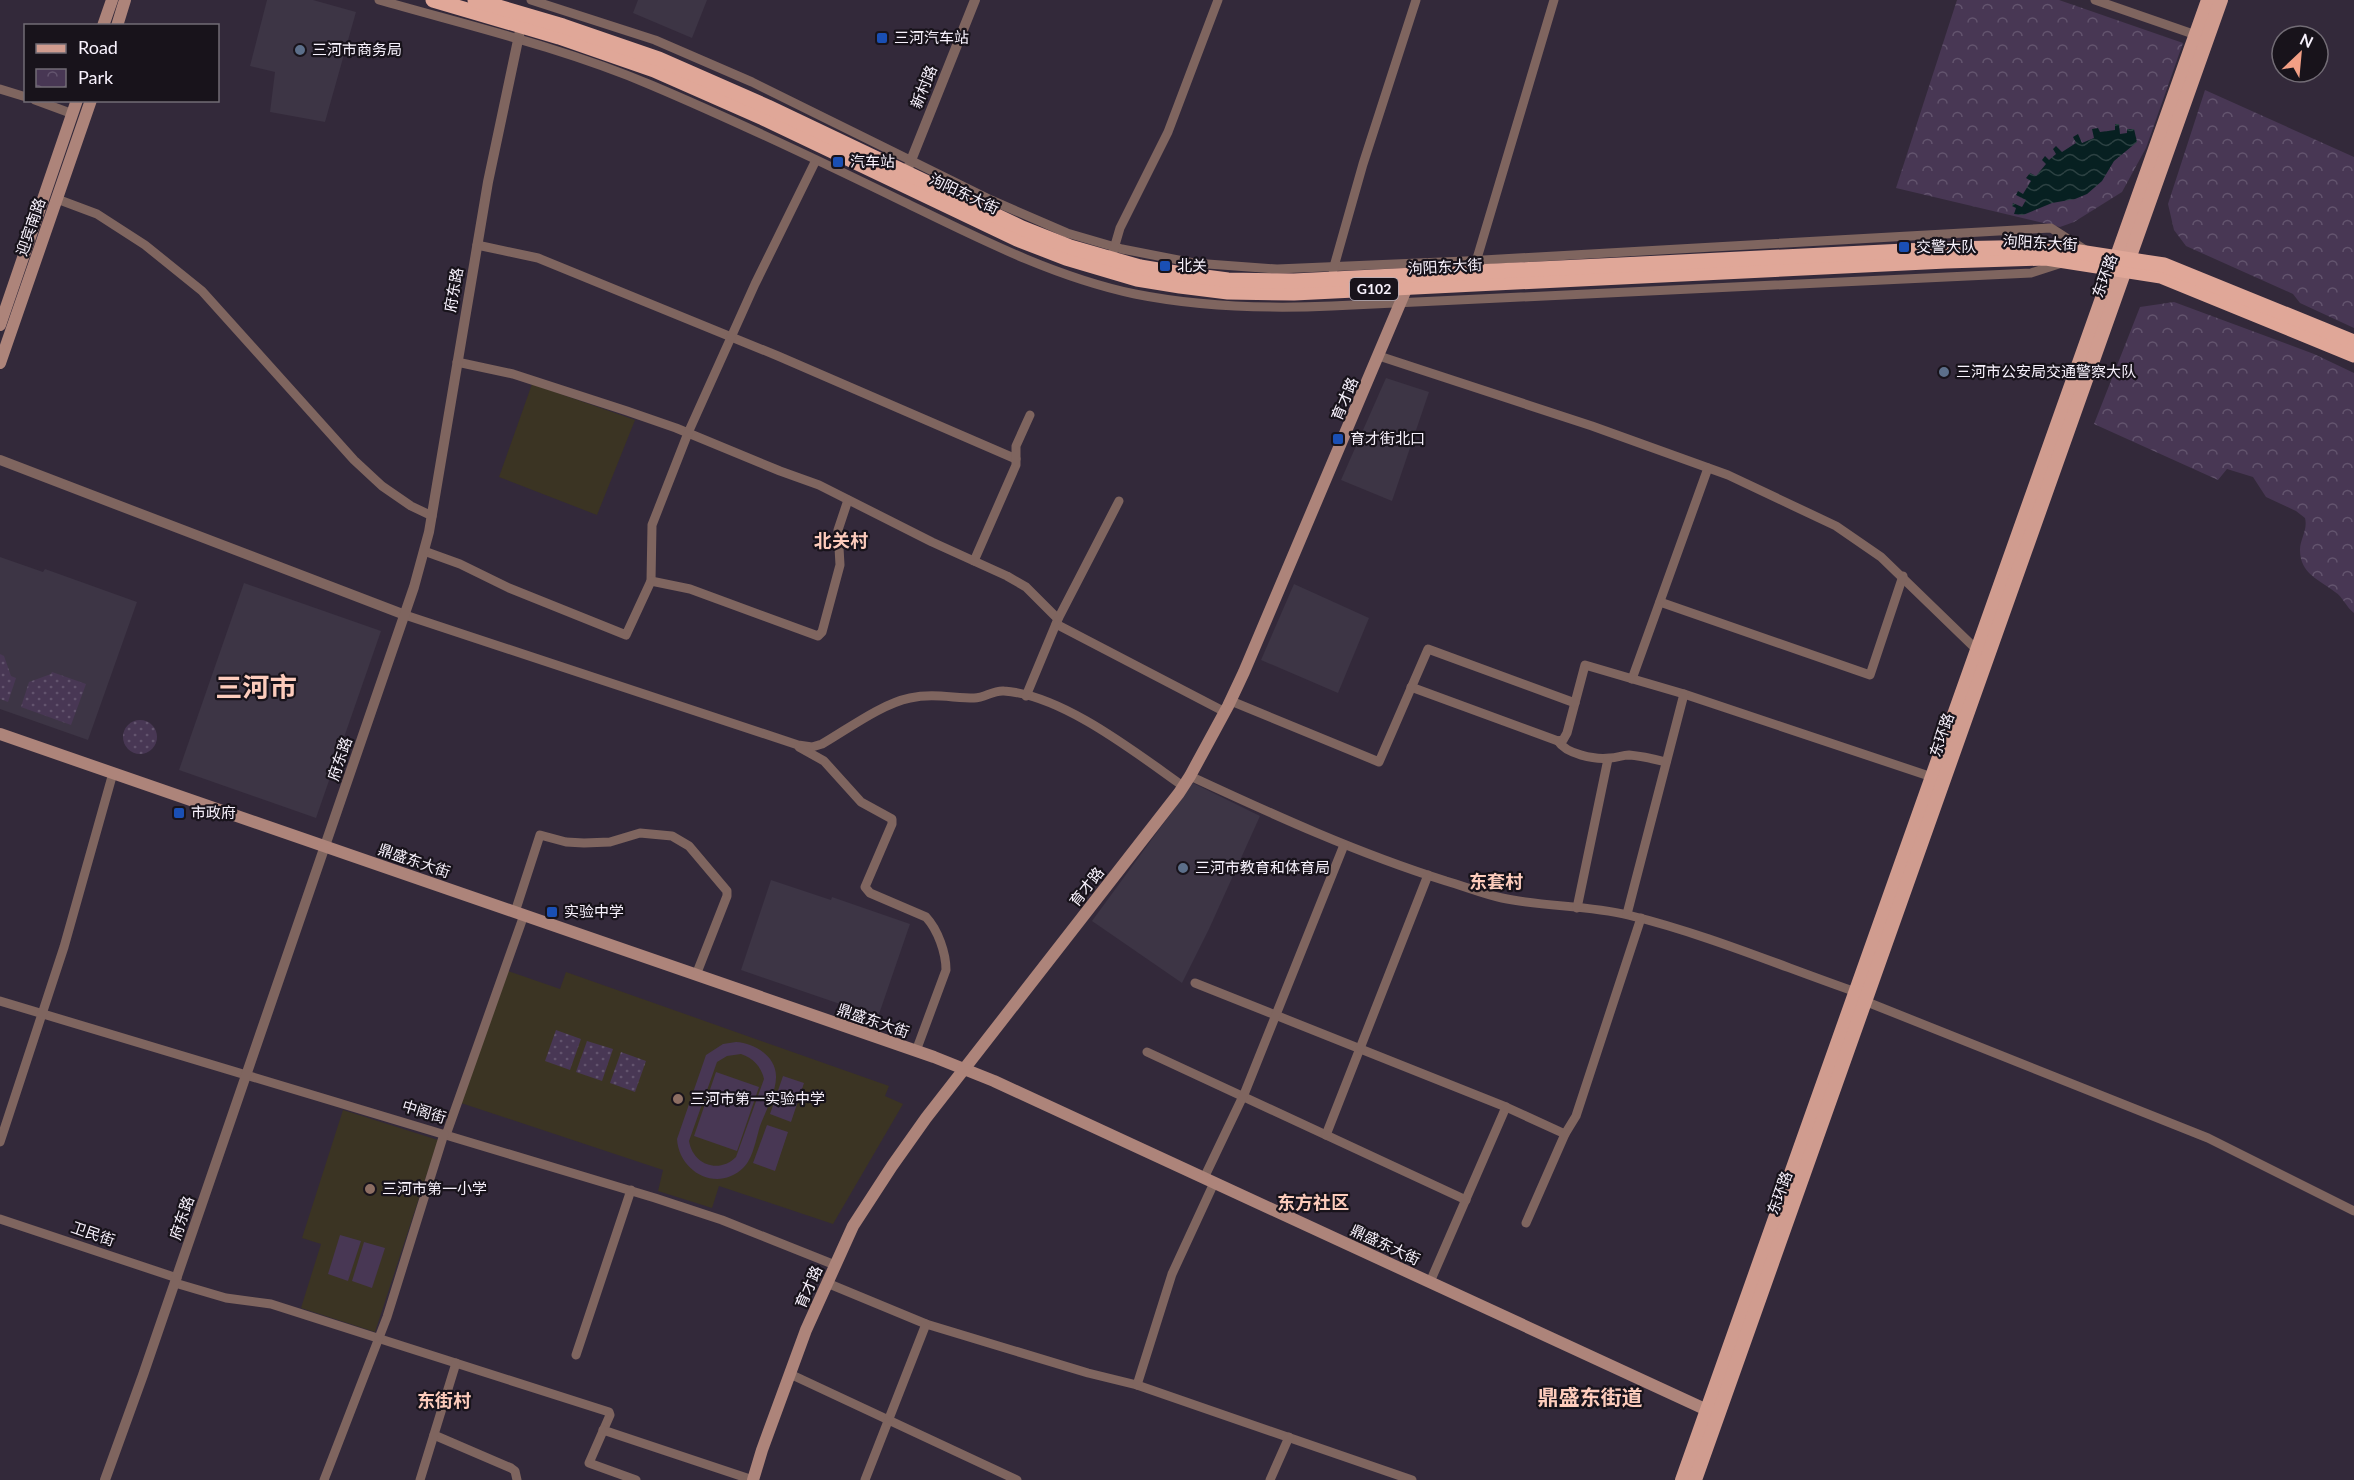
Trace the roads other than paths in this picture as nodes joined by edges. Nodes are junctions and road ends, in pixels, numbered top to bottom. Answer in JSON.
{"nodes":[{"id":1,"x":112,"y":0,"type":"edge"},
{"id":2,"x":125,"y":0,"type":"edge"},
{"id":3,"x":379,"y":0,"type":"edge"},
{"id":4,"x":433,"y":0,"type":"edge"},
{"id":5,"x":476,"y":0,"type":"edge"},
{"id":6,"x":531,"y":0,"type":"edge"},
{"id":7,"x":975,"y":0,"type":"edge"},
{"id":8,"x":1218,"y":0,"type":"edge"},
{"id":9,"x":1416,"y":0,"type":"edge"},
{"id":10,"x":1554,"y":0,"type":"edge"},
{"id":11,"x":2095,"y":0,"type":"edge"},
{"id":12,"x":2208,"y":0,"type":"edge"},
{"id":13,"x":2221,"y":0,"type":"edge"},
{"id":14,"x":503,"y":4,"type":"edge"},
{"id":15,"x":104,"y":24,"type":"edge"},
{"id":16,"x":118,"y":24,"type":"edge"},
{"id":17,"x":520,"y":33,"type":"junction"},
{"id":18,"x":2196,"y":35,"type":"junction"},
{"id":19,"x":0,"y":89,"type":"edge"},
{"id":20,"x":24,"y":96,"type":"edge"},
{"id":21,"x":40,"y":102,"type":"edge"},
{"id":22,"x":77,"y":102,"type":"edge"},
{"id":23,"x":90,"y":102,"type":"edge"},
{"id":24,"x":73,"y":114,"type":"junction"},
{"id":25,"x":816,"y":160,"type":"junction"},
{"id":26,"x":906,"y":173,"type":"junction"},
{"id":27,"x":57,"y":199,"type":"junction"},
{"id":28,"x":477,"y":245,"type":"junction"},
{"id":29,"x":1112,"y":253,"type":"junction"},
{"id":30,"x":2067,"y":261,"type":"junction"},
{"id":31,"x":2121,"y":263,"type":"junction"},
{"id":32,"x":1474,"y":266,"type":"junction"},
{"id":33,"x":1333,"y":273,"type":"junction"},
{"id":34,"x":1407,"y":287,"type":"junction"},
{"id":35,"x":1401,"y":303,"type":"junction"},
{"id":36,"x":0,"y":325,"type":"edge"},
{"id":37,"x":730,"y":337,"type":"junction"},
{"id":38,"x":2354,"y":342,"type":"edge"},
{"id":39,"x":2354,"y":355,"type":"edge"},
{"id":40,"x":1379,"y":356,"type":"junction"},
{"id":41,"x":457,"y":362,"type":"junction"},
{"id":42,"x":0,"y":363,"type":"edge"},
{"id":43,"x":1030,"y":415,"type":"dead end"},
{"id":44,"x":688,"y":433,"type":"junction"},
{"id":45,"x":1016,"y":459,"type":"junction"},
{"id":46,"x":0,"y":460,"type":"edge"},
{"id":47,"x":1708,"y":468,"type":"junction"},
{"id":48,"x":848,"y":500,"type":"junction"},
{"id":49,"x":1119,"y":501,"type":"dead end"},
{"id":50,"x":432,"y":516,"type":"junction"},
{"id":51,"x":424,"y":551,"type":"junction"},
{"id":52,"x":974,"y":561,"type":"junction"},
{"id":53,"x":1903,"y":576,"type":"junction"},
{"id":54,"x":651,"y":581,"type":"junction"},
{"id":55,"x":1660,"y":602,"type":"junction"},
{"id":56,"x":405,"y":615,"type":"junction"},
{"id":57,"x":1057,"y":622,"type":"junction"},
{"id":58,"x":1977,"y":650,"type":"junction"},
{"id":59,"x":1632,"y":679,"type":"junction"},
{"id":60,"x":1411,"y":687,"type":"junction"},
{"id":61,"x":1684,"y":694,"type":"junction"},
{"id":62,"x":1026,"y":696,"type":"junction"},
{"id":63,"x":1575,"y":703,"type":"junction"},
{"id":64,"x":1228,"y":706,"type":"junction"},
{"id":65,"x":0,"y":734,"type":"edge"},
{"id":66,"x":1558,"y":741,"type":"junction"},
{"id":67,"x":798,"y":745,"type":"junction"},
{"id":68,"x":1608,"y":759,"type":"junction"},
{"id":69,"x":1666,"y":762,"type":"junction"},
{"id":70,"x":113,"y":773,"type":"junction"},
{"id":71,"x":1932,"y":777,"type":"junction"},
{"id":72,"x":1186,"y":781,"type":"junction"},
{"id":73,"x":326,"y":846,"type":"junction"},
{"id":74,"x":1344,"y":846,"type":"junction"},
{"id":75,"x":1428,"y":875,"type":"junction"},
{"id":76,"x":1576,"y":908,"type":"junction"},
{"id":77,"x":520,"y":914,"type":"junction"},
{"id":78,"x":1627,"y":914,"type":"junction"},
{"id":79,"x":1641,"y":918,"type":"junction"},
{"id":80,"x":696,"y":975,"type":"junction"},
{"id":81,"x":1195,"y":983,"type":"dead end"},
{"id":82,"x":1859,"y":997,"type":"junction"},
{"id":83,"x":0,"y":1001,"type":"edge"},
{"id":84,"x":42,"y":1014,"type":"junction"},
{"id":85,"x":1276,"y":1015,"type":"junction"},
{"id":86,"x":1360,"y":1048,"type":"junction"},
{"id":87,"x":916,"y":1051,"type":"junction"},
{"id":88,"x":1147,"y":1052,"type":"dead end"},
{"id":89,"x":963,"y":1069,"type":"junction"},
{"id":90,"x":247,"y":1074,"type":"junction"},
{"id":91,"x":1243,"y":1096,"type":"junction"},
{"id":92,"x":1506,"y":1107,"type":"junction"},
{"id":93,"x":1565,"y":1134,"type":"junction"},
{"id":94,"x":445,"y":1135,"type":"junction"},
{"id":95,"x":1326,"y":1135,"type":"junction"},
{"id":96,"x":0,"y":1142,"type":"edge"},
{"id":97,"x":1209,"y":1180,"type":"junction"},
{"id":98,"x":631,"y":1190,"type":"junction"},
{"id":99,"x":1466,"y":1200,"type":"junction"},
{"id":100,"x":2354,"y":1211,"type":"edge"},
{"id":101,"x":0,"y":1218,"type":"edge"},
{"id":102,"x":1526,"y":1223,"type":"dead end"},
{"id":103,"x":835,"y":1265,"type":"junction"},
{"id":104,"x":176,"y":1281,"type":"junction"},
{"id":105,"x":1430,"y":1282,"type":"junction"},
{"id":106,"x":827,"y":1284,"type":"junction"},
{"id":107,"x":926,"y":1324,"type":"junction"},
{"id":108,"x":379,"y":1339,"type":"junction"},
{"id":109,"x":576,"y":1355,"type":"dead end"},
{"id":110,"x":456,"y":1363,"type":"junction"},
{"id":111,"x":790,"y":1374,"type":"junction"},
{"id":112,"x":1137,"y":1385,"type":"junction"},
{"id":113,"x":1707,"y":1410,"type":"junction"},
{"id":114,"x":889,"y":1421,"type":"junction"},
{"id":115,"x":603,"y":1430,"type":"junction"},
{"id":116,"x":434,"y":1435,"type":"junction"},
{"id":117,"x":1289,"y":1437,"type":"junction"},
{"id":118,"x":105,"y":1480,"type":"edge"},
{"id":119,"x":324,"y":1480,"type":"edge"},
{"id":120,"x":420,"y":1480,"type":"edge"},
{"id":121,"x":517,"y":1480,"type":"edge"},
{"id":122,"x":636,"y":1480,"type":"edge"},
{"id":123,"x":753,"y":1480,"type":"edge"},
{"id":124,"x":865,"y":1480,"type":"edge"},
{"id":125,"x":1017,"y":1480,"type":"edge"},
{"id":126,"x":1270,"y":1480,"type":"edge"},
{"id":127,"x":1412,"y":1480,"type":"edge"},
{"id":128,"x":1682,"y":1480,"type":"edge"},
{"id":129,"x":1695,"y":1480,"type":"edge"}],
"edges":[{"from":1,"to":15,"type":"main road"},
{"from":2,"to":16,"type":"main road"},
{"from":3,"to":17,"type":"street"},
{"from":4,"to":17,"type":"highway","name":"泃阳东大街","number":"G102"},
{"from":5,"to":14,"type":"highway","name":"泃阳东大街","number":"G102"},
{"from":6,"to":26,"type":"street"},
{"from":7,"to":26,"type":"street","name":"新村路"},
{"from":8,"to":29,"type":"street"},
{"from":9,"to":33,"type":"street"},
{"from":10,"to":32,"type":"street"},
{"from":11,"to":18,"type":"street"},
{"from":12,"to":18,"type":"main road","name":"东环路"},
{"from":13,"to":31,"type":"main road","name":"东环路"},
{"from":14,"to":26,"type":"highway","name":"泃阳东大街","number":"G102"},
{"from":17,"to":25,"type":"street"},
{"from":17,"to":26,"type":"highway","name":"泃阳东大街","number":"G102"},
{"from":17,"to":28,"type":"street","name":"府东路"},
{"from":18,"to":31,"type":"main road","name":"东环路"},
{"from":19,"to":20,"type":"street"},
{"from":21,"to":24,"type":"street"},
{"from":22,"to":24,"type":"main road","name":"迎宾南路"},
{"from":23,"to":27,"type":"main road","name":"迎宾南路"},
{"from":24,"to":36,"type":"main road","name":"迎宾南路"},
{"from":25,"to":35,"type":"street"},
{"from":25,"to":37,"type":"street"},
{"from":26,"to":29,"type":"highway","name":"泃阳东大街","number":"G102"},
{"from":26,"to":34,"type":"highway","name":"泃阳东大街","number":"G102"},
{"from":27,"to":42,"type":"main road","name":"迎宾南路"},
{"from":27,"to":50,"type":"street"},
{"from":28,"to":37,"type":"street"},
{"from":28,"to":41,"type":"street","name":"府东路"},
{"from":29,"to":33,"type":"highway","name":"泃阳东大街","number":"G102"},
{"from":30,"to":31,"type":"highway","name":"泃阳东大街","number":"G102"},
{"from":30,"to":34,"type":"highway","name":"泃阳东大街","number":"G102"},
{"from":30,"to":35,"type":"street"},
{"from":31,"to":32,"type":"highway","name":"泃阳东大街","number":"G102"},
{"from":31,"to":38,"type":"highway","name":"泃阳东大街","number":"G102"},
{"from":31,"to":39,"type":"highway","name":"泃阳东大街","number":"G102"},
{"from":31,"to":58,"type":"main road","name":"东环路"},
{"from":31,"to":82,"type":"main road","name":"东环路"},
{"from":32,"to":33,"type":"highway","name":"泃阳东大街","number":"G102"},
{"from":34,"to":35,"type":"main road","name":"育才路"},
{"from":35,"to":40,"type":"main road","name":"育才路"},
{"from":37,"to":44,"type":"street"},
{"from":37,"to":45,"type":"street"},
{"from":40,"to":47,"type":"street"},
{"from":40,"to":64,"type":"main road","name":"育才路"},
{"from":41,"to":44,"type":"street"},
{"from":41,"to":50,"type":"street","name":"府东路"},
{"from":43,"to":45,"type":"street"},
{"from":44,"to":48,"type":"street"},
{"from":44,"to":54,"type":"street"},
{"from":45,"to":52,"type":"street"},
{"from":46,"to":56,"type":"street"},
{"from":47,"to":53,"type":"street"},
{"from":47,"to":55,"type":"street"},
{"from":48,"to":52,"type":"street"},
{"from":48,"to":54,"type":"street"},
{"from":49,"to":57,"type":"street"},
{"from":50,"to":51,"type":"street","name":"府东路"},
{"from":51,"to":54,"type":"street"},
{"from":51,"to":56,"type":"street","name":"府东路"},
{"from":52,"to":57,"type":"street"},
{"from":53,"to":55,"type":"street"},
{"from":53,"to":58,"type":"street"},
{"from":55,"to":59,"type":"street"},
{"from":56,"to":67,"type":"street"},
{"from":56,"to":73,"type":"street","name":"府东路"},
{"from":57,"to":62,"type":"street"},
{"from":57,"to":64,"type":"street"},
{"from":58,"to":71,"type":"main road","name":"东环路"},
{"from":59,"to":61,"type":"street"},
{"from":59,"to":63,"type":"street"},
{"from":60,"to":63,"type":"street"},
{"from":60,"to":64,"type":"street"},
{"from":60,"to":66,"type":"street"},
{"from":61,"to":69,"type":"street"},
{"from":61,"to":71,"type":"street"},
{"from":62,"to":67,"type":"street"},
{"from":62,"to":72,"type":"street"},
{"from":63,"to":66,"type":"street"},
{"from":64,"to":72,"type":"main road","name":"育才路"},
{"from":65,"to":70,"type":"main road","name":"鼎盛东大街"},
{"from":66,"to":68,"type":"street"},
{"from":67,"to":87,"type":"street"},
{"from":68,"to":69,"type":"street"},
{"from":68,"to":76,"type":"street"},
{"from":69,"to":78,"type":"street"},
{"from":70,"to":73,"type":"main road","name":"鼎盛东大街"},
{"from":70,"to":84,"type":"street"},
{"from":71,"to":82,"type":"main road","name":"东环路"},
{"from":72,"to":74,"type":"street"},
{"from":72,"to":89,"type":"main road","name":"育才路"},
{"from":73,"to":77,"type":"main road","name":"鼎盛东大街"},
{"from":73,"to":90,"type":"street","name":"府东路"},
{"from":74,"to":75,"type":"street"},
{"from":74,"to":85,"type":"street"},
{"from":75,"to":76,"type":"street"},
{"from":75,"to":86,"type":"street"},
{"from":76,"to":78,"type":"street"},
{"from":77,"to":80,"type":"main road","name":"鼎盛东大街"},
{"from":77,"to":80,"type":"street"},
{"from":77,"to":94,"type":"street"},
{"from":78,"to":79,"type":"street"},
{"from":79,"to":82,"type":"street"},
{"from":79,"to":93,"type":"street"},
{"from":80,"to":87,"type":"main road","name":"鼎盛东大街"},
{"from":81,"to":85,"type":"street"},
{"from":82,"to":100,"type":"street"},
{"from":82,"to":113,"type":"main road","name":"东环路"},
{"from":82,"to":129,"type":"main road","name":"东环路"},
{"from":83,"to":84,"type":"street","name":"中阁街"},
{"from":84,"to":90,"type":"street","name":"中阁街"},
{"from":84,"to":96,"type":"street"},
{"from":85,"to":86,"type":"street"},
{"from":85,"to":91,"type":"street"},
{"from":86,"to":92,"type":"street"},
{"from":86,"to":95,"type":"street"},
{"from":87,"to":89,"type":"main road","name":"鼎盛东大街"},
{"from":88,"to":91,"type":"street"},
{"from":89,"to":97,"type":"main road","name":"鼎盛东大街"},
{"from":89,"to":103,"type":"main road","name":"育才路"},
{"from":90,"to":94,"type":"street","name":"中阁街"},
{"from":90,"to":104,"type":"street","name":"府东路"},
{"from":91,"to":95,"type":"street"},
{"from":91,"to":97,"type":"street"},
{"from":92,"to":93,"type":"street"},
{"from":92,"to":99,"type":"street"},
{"from":93,"to":102,"type":"street"},
{"from":94,"to":98,"type":"street","name":"中阁街"},
{"from":94,"to":108,"type":"street"},
{"from":95,"to":99,"type":"street"},
{"from":97,"to":105,"type":"main road","name":"鼎盛东大街"},
{"from":97,"to":112,"type":"street"},
{"from":98,"to":103,"type":"street","name":"中阁街"},
{"from":98,"to":109,"type":"street"},
{"from":99,"to":105,"type":"street"},
{"from":101,"to":104,"type":"street","name":"卫民街"},
{"from":103,"to":106,"type":"main road","name":"育才路"},
{"from":104,"to":108,"type":"street","name":"卫民街"},
{"from":104,"to":118,"type":"street","name":"府东路"},
{"from":105,"to":113,"type":"main road","name":"鼎盛东大街"},
{"from":106,"to":107,"type":"street"},
{"from":106,"to":111,"type":"main road","name":"育才路"},
{"from":107,"to":112,"type":"street"},
{"from":107,"to":114,"type":"street"},
{"from":108,"to":110,"type":"street","name":"卫民街"},
{"from":108,"to":119,"type":"street"},
{"from":110,"to":115,"type":"street","name":"卫民街"},
{"from":110,"to":116,"type":"street"},
{"from":111,"to":114,"type":"street"},
{"from":111,"to":123,"type":"main road","name":"育才路"},
{"from":112,"to":117,"type":"street"},
{"from":113,"to":128,"type":"main road","name":"东环路"},
{"from":114,"to":124,"type":"street"},
{"from":114,"to":125,"type":"street"},
{"from":115,"to":122,"type":"street"},
{"from":115,"to":123,"type":"street"},
{"from":116,"to":120,"type":"street"},
{"from":116,"to":121,"type":"street"},
{"from":117,"to":126,"type":"street"},
{"from":117,"to":127,"type":"street"}]}
